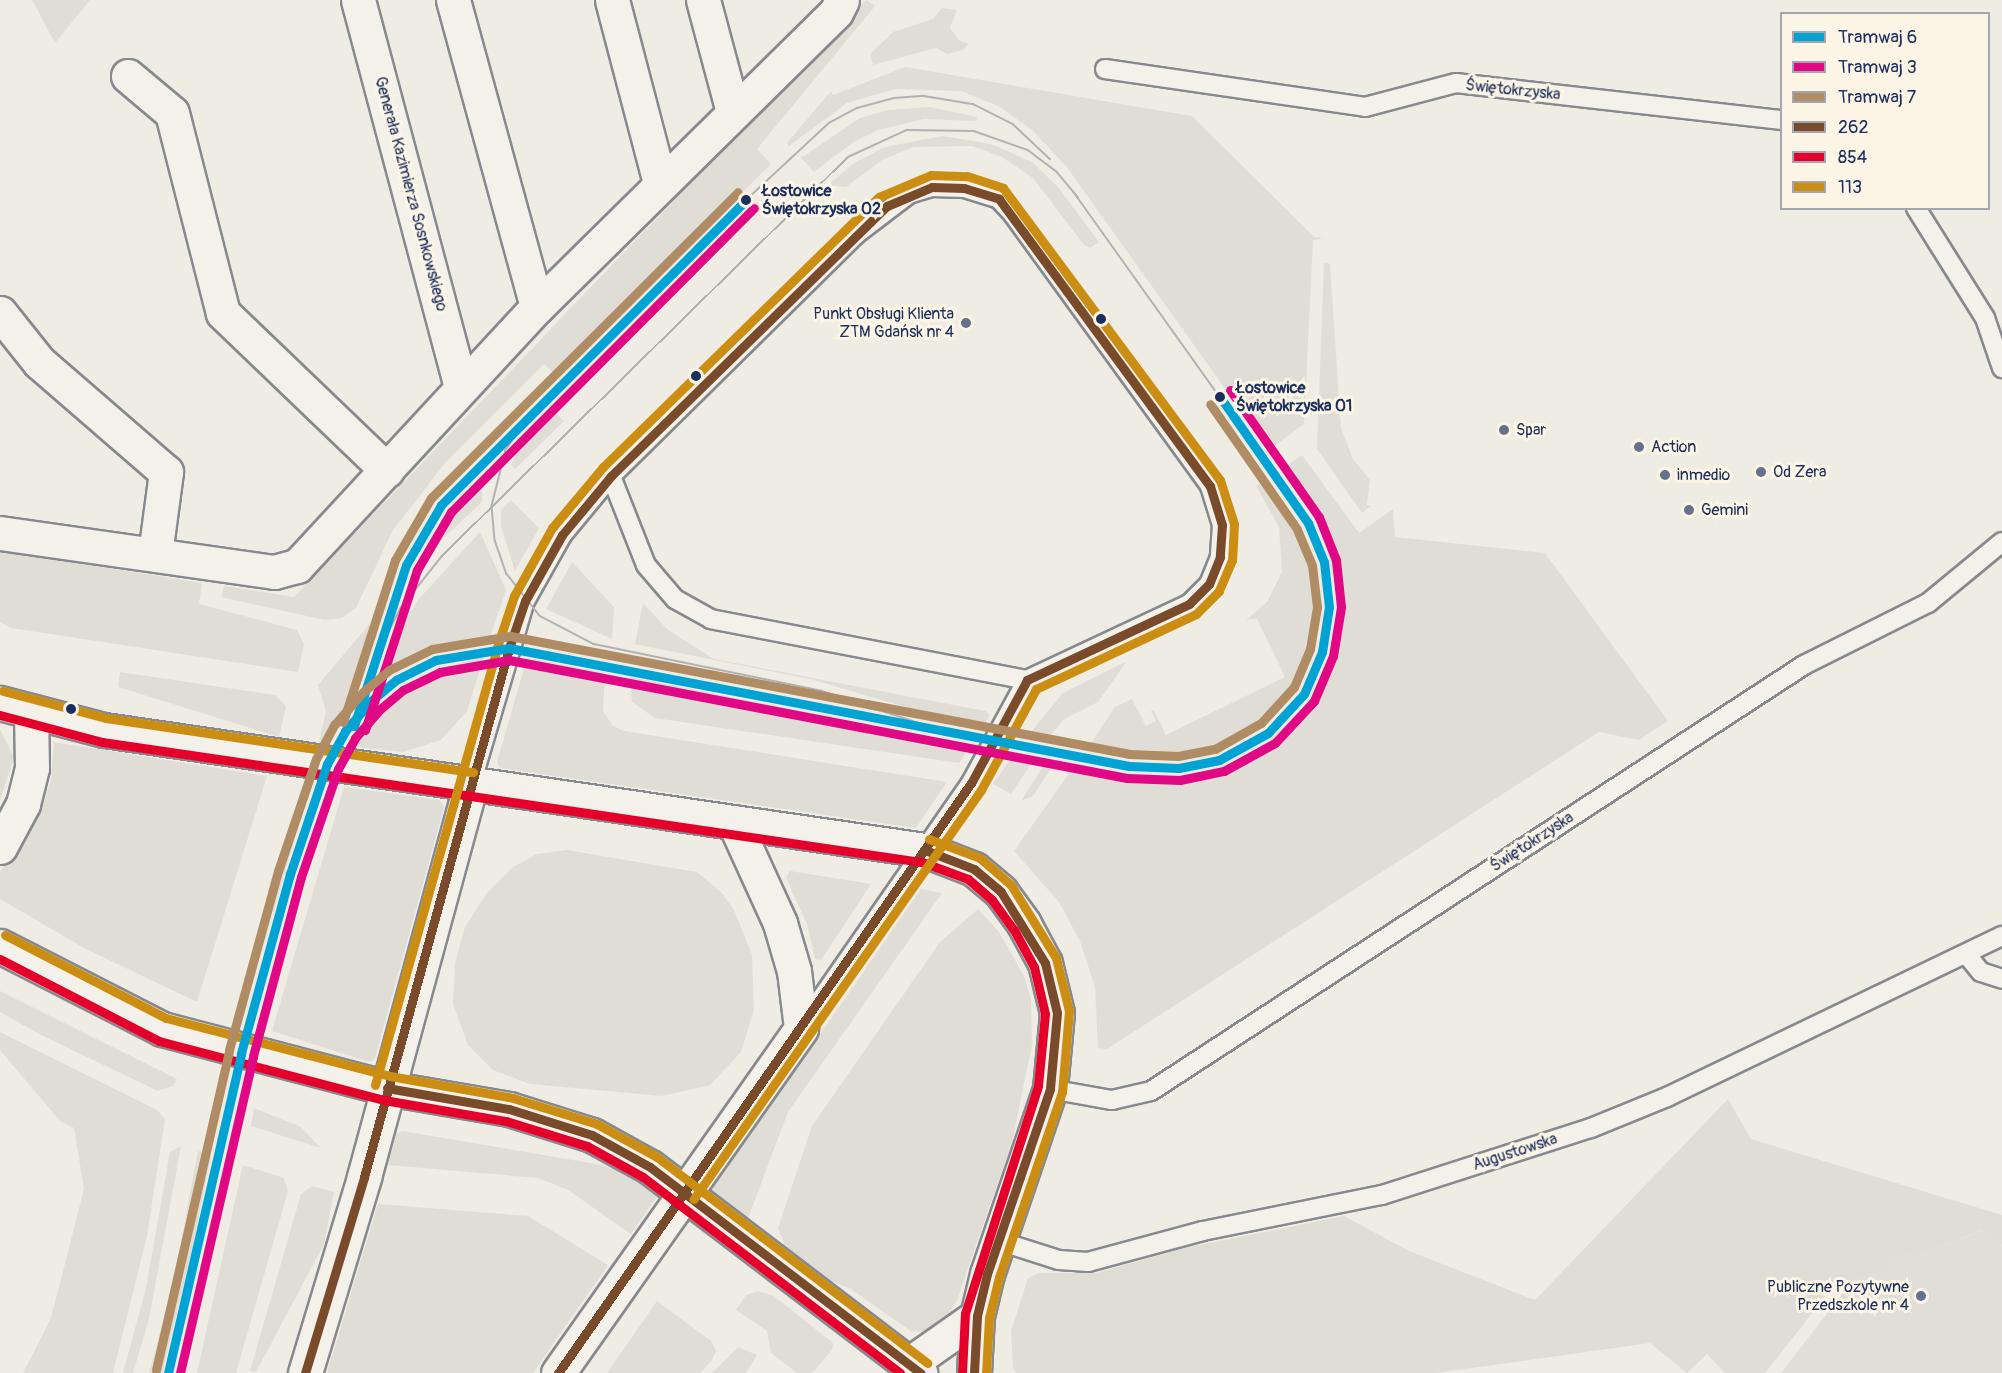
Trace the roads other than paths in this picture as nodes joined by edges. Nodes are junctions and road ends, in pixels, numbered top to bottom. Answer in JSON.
{"nodes":[{"id":1,"x":358,"y":0,"type":"edge"},
{"id":2,"x":453,"y":0,"type":"edge"},
{"id":3,"x":612,"y":0,"type":"edge"},
{"id":4,"x":703,"y":0,"type":"edge"},
{"id":5,"x":842,"y":0,"type":"edge"},
{"id":6,"x":1104,"y":69,"type":"dead end"},
{"id":7,"x":128,"y":76,"type":"dead end"},
{"id":8,"x":733,"y":112,"type":"junction"},
{"id":9,"x":1780,"y":120,"type":"edge"},
{"id":10,"x":660,"y":183,"type":"junction"},
{"id":11,"x":1917,"y":210,"type":"edge"},
{"id":12,"x":537,"y":307,"type":"junction"},
{"id":13,"x":0,"y":313,"type":"edge"},
{"id":14,"x":2002,"y":368,"type":"edge"},
{"id":15,"x":461,"y":388,"type":"junction"},
{"id":16,"x":387,"y":470,"type":"junction"},
{"id":17,"x":611,"y":476,"type":"junction"},
{"id":18,"x":0,"y":532,"type":"edge"},
{"id":19,"x":2002,"y":542,"type":"edge"},
{"id":20,"x":155,"y":554,"type":"junction"},
{"id":21,"x":1027,"y":680,"type":"junction"},
{"id":22,"x":0,"y":703,"type":"edge"},
{"id":23,"x":31,"y":713,"type":"junction"},
{"id":24,"x":471,"y":784,"type":"junction"},
{"id":25,"x":734,"y":822,"type":"junction"},
{"id":26,"x":0,"y":847,"type":"edge"},
{"id":27,"x":925,"y":850,"type":"junction"},
{"id":28,"x":2002,"y":936,"type":"edge"},
{"id":29,"x":0,"y":946,"type":"edge"},
{"id":30,"x":1967,"y":955,"type":"junction"},
{"id":31,"x":2002,"y":979,"type":"edge"},
{"id":32,"x":801,"y":1028,"type":"junction"},
{"id":33,"x":387,"y":1088,"type":"junction"},
{"id":34,"x":1050,"y":1089,"type":"junction"},
{"id":35,"x":684,"y":1192,"type":"junction"},
{"id":36,"x":999,"y":1240,"type":"junction"},
{"id":37,"x":977,"y":1316,"type":"junction"},
{"id":38,"x":914,"y":1369,"type":"edge"},
{"id":39,"x":305,"y":1373,"type":"edge"},
{"id":40,"x":558,"y":1373,"type":"edge"},
{"id":41,"x":974,"y":1373,"type":"edge"}],
"edges":[{"from":1,"to":15,"type":"main road","name":"Generała Kazimierza Sosnkowskiego"},
{"from":2,"to":12,"type":"main road"},
{"from":3,"to":10,"type":"main road"},
{"from":4,"to":8,"type":"main road"},
{"from":5,"to":8,"type":"main road"},
{"from":6,"to":9,"type":"lane","name":"Świętokrzyska"},
{"from":7,"to":16,"type":"main road"},
{"from":8,"to":10,"type":"main road"},
{"from":10,"to":12,"type":"main road"},
{"from":11,"to":14,"type":"lane"},
{"from":12,"to":15,"type":"main road"},
{"from":13,"to":20,"type":"main road"},
{"from":15,"to":16,"type":"main road"},
{"from":16,"to":20,"type":"main road"},
{"from":17,"to":21,"type":"lane"},
{"from":17,"to":21,"type":"lane"},
{"from":17,"to":24,"type":"lane"},
{"from":18,"to":20,"type":"main road"},
{"from":19,"to":34,"type":"lane","name":"Świętokrzyska"},
{"from":21,"to":27,"type":"lane"},
{"from":22,"to":23,"type":"main road"},
{"from":23,"to":24,"type":"main road"},
{"from":23,"to":26,"type":"main road"},
{"from":24,"to":25,"type":"main road"},
{"from":24,"to":33,"type":"main road"},
{"from":25,"to":27,"type":"main road"},
{"from":25,"to":32,"type":"main road"},
{"from":27,"to":32,"type":"lane"},
{"from":27,"to":34,"type":"main road"},
{"from":28,"to":30,"type":"lane","name":"Augustowska"},
{"from":29,"to":33,"type":"main road"},
{"from":30,"to":31,"type":"lane"},
{"from":30,"to":36,"type":"lane","name":"Augustowska"},
{"from":32,"to":35,"type":"main road"},
{"from":33,"to":35,"type":"main road"},
{"from":33,"to":39,"type":"main road"},
{"from":34,"to":36,"type":"main road"},
{"from":35,"to":38,"type":"main road"},
{"from":35,"to":40,"type":"main road"},
{"from":36,"to":37,"type":"main road"},
{"from":37,"to":38,"type":"main road"},
{"from":37,"to":41,"type":"main road"}]}
